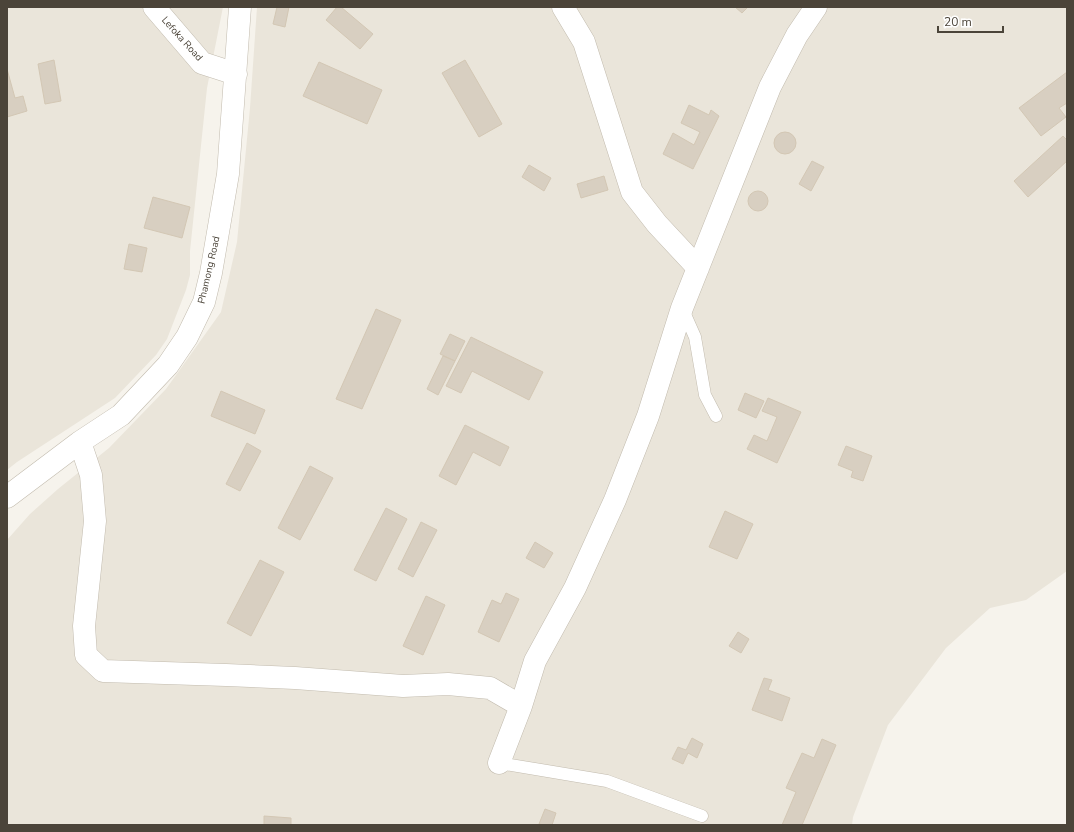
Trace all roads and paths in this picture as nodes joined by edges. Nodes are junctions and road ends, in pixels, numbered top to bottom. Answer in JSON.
{"nodes":[{"id":1,"x":154,"y":7,"type":"edge"},
{"id":2,"x":240,"y":7,"type":"edge"},
{"id":3,"x":563,"y":7,"type":"edge"},
{"id":4,"x":816,"y":7,"type":"edge"},
{"id":5,"x":236,"y":74,"type":"junction"},
{"id":6,"x":698,"y":268,"type":"junction"},
{"id":7,"x":682,"y":308,"type":"junction"},
{"id":8,"x":716,"y":416,"type":"dead end"},
{"id":9,"x":80,"y":442,"type":"junction"},
{"id":10,"x":7,"y":497,"type":"edge"},
{"id":11,"x":521,"y":706,"type":"junction"},
{"id":12,"x":499,"y":763,"type":"joint"},
{"id":13,"x":702,"y":816,"type":"dead end"}],
"edges":[{"from":1,"to":5,"type":"street","name":"Lefoka Road"},
{"from":2,"to":5,"type":"street","name":"Phamong Road"},
{"from":3,"to":6,"type":"street"},
{"from":4,"to":6,"type":"street"},
{"from":5,"to":9,"type":"street","name":"Phamong Road"},
{"from":6,"to":7,"type":"street"},
{"from":7,"to":8,"type":"lane"},
{"from":7,"to":11,"type":"street"},
{"from":9,"to":10,"type":"street","name":"Phamong Road"},
{"from":9,"to":11,"type":"street"},
{"from":11,"to":12,"type":"street"},
{"from":12,"to":13,"type":"lane"}]}
